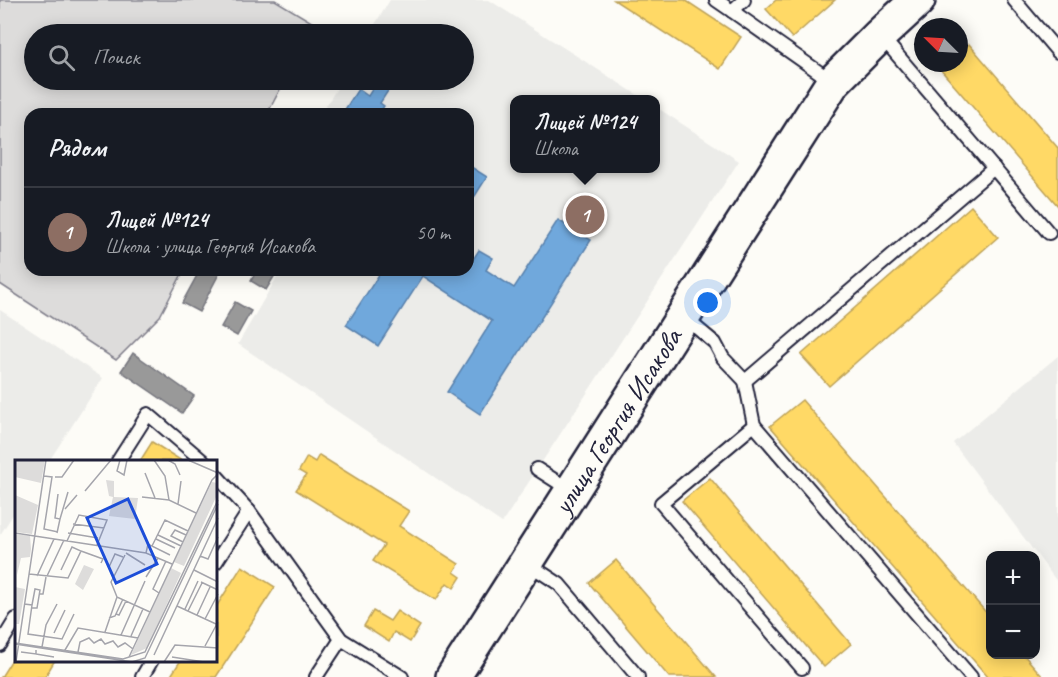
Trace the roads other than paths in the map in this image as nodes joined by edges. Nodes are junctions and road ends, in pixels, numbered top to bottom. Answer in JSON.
{"nodes":[{"id":1,"x":716,"y":0,"type":"edge"},
{"id":2,"x":744,"y":0,"type":"edge"},
{"id":3,"x":918,"y":0,"type":"edge"},
{"id":4,"x":1014,"y":0,"type":"edge"},
{"id":5,"x":732,"y":11,"type":"junction"},
{"id":6,"x":880,"y":35,"type":"junction"},
{"id":7,"x":1058,"y":52,"type":"edge"},
{"id":8,"x":833,"y":82,"type":"junction"},
{"id":9,"x":994,"y":168,"type":"junction"},
{"id":10,"x":1049,"y":232,"type":"dead end"},
{"id":11,"x":683,"y":317,"type":"junction"},
{"id":12,"x":745,"y":381,"type":"junction"},
{"id":13,"x":754,"y":425,"type":"junction"},
{"id":14,"x":119,"y":460,"type":"edge"},
{"id":15,"x":201,"y":460,"type":"edge"},
{"id":16,"x":537,"y":470,"type":"dead end"},
{"id":17,"x":218,"y":477,"type":"edge"},
{"id":18,"x":572,"y":491,"type":"junction"},
{"id":19,"x":249,"y":511,"type":"junction"},
{"id":20,"x":218,"y":559,"type":"edge"},
{"id":21,"x":526,"y":563,"type":"junction"},
{"id":22,"x":15,"y":621,"type":"edge"},
{"id":23,"x":341,"y":639,"type":"junction"},
{"id":24,"x":0,"y":645,"type":"edge"},
{"id":25,"x":151,"y":662,"type":"edge"},
{"id":26,"x":802,"y":668,"type":"dead end"},
{"id":27,"x":142,"y":677,"type":"edge"},
{"id":28,"x":316,"y":677,"type":"edge"},
{"id":29,"x":402,"y":677,"type":"edge"},
{"id":30,"x":453,"y":677,"type":"edge"},
{"id":31,"x":638,"y":677,"type":"edge"},
{"id":32,"x":971,"y":677,"type":"edge"}],
"edges":[{"from":1,"to":5,"type":"lane"},
{"from":2,"to":5,"type":"lane"},
{"from":3,"to":6,"type":"street","name":"улица Георгия Исакова"},
{"from":4,"to":7,"type":"lane"},
{"from":5,"to":8,"type":"lane"},
{"from":6,"to":8,"type":"street","name":"улица Георгия Исакова"},
{"from":6,"to":9,"type":"lane"},
{"from":8,"to":11,"type":"street","name":"улица Георгия Исакова"},
{"from":9,"to":10,"type":"lane"},
{"from":9,"to":12,"type":"lane"},
{"from":11,"to":12,"type":"lane"},
{"from":11,"to":18,"type":"street","name":"улица Георгия Исакова"},
{"from":12,"to":13,"type":"lane"},
{"from":13,"to":26,"type":"lane"},
{"from":13,"to":32,"type":"lane"},
{"from":14,"to":15,"type":"lane"},
{"from":16,"to":18,"type":"lane"},
{"from":17,"to":19,"type":"lane"},
{"from":18,"to":21,"type":"street","name":"улица Георгия Исакова"},
{"from":19,"to":20,"type":"lane"},
{"from":19,"to":23,"type":"lane"},
{"from":21,"to":30,"type":"street","name":"улица Георгия Исакова"},
{"from":21,"to":31,"type":"lane"},
{"from":22,"to":24,"type":"lane"},
{"from":23,"to":28,"type":"lane"},
{"from":23,"to":29,"type":"lane"},
{"from":25,"to":27,"type":"lane"}]}
